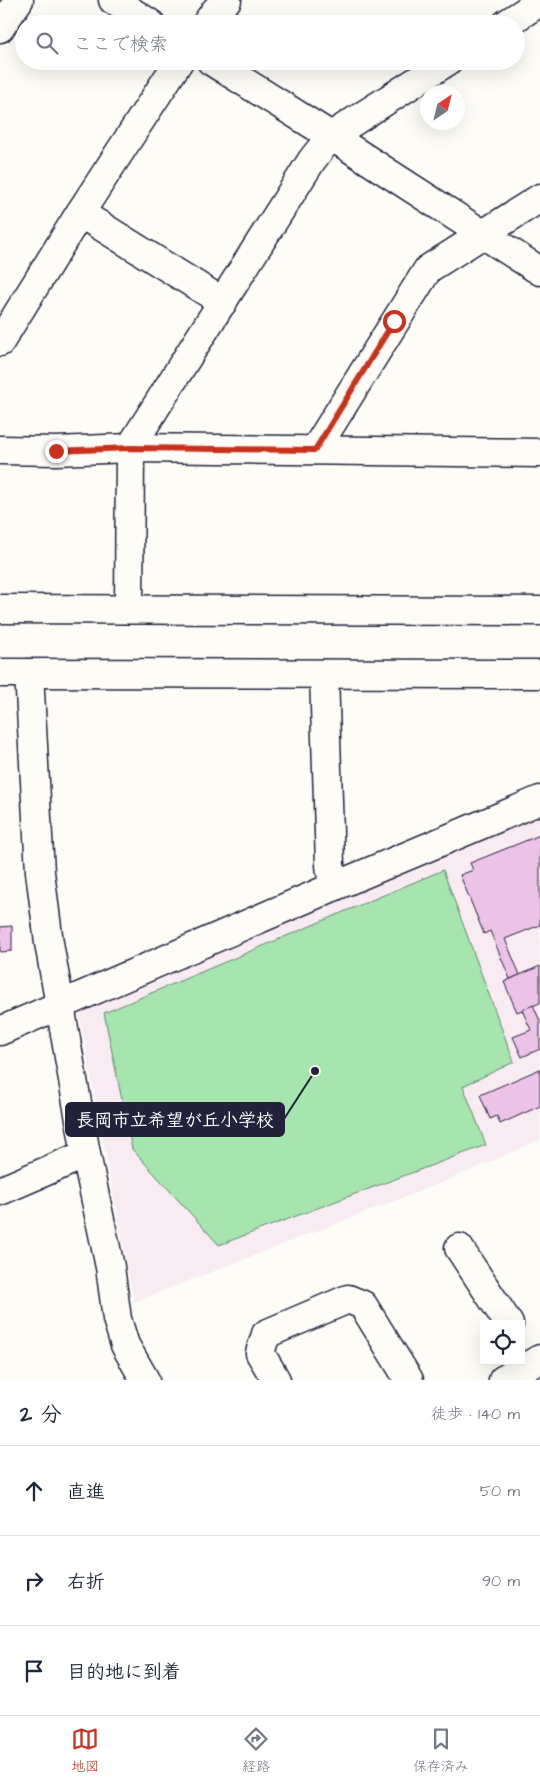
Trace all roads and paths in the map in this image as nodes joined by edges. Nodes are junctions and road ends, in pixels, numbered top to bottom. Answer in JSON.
{"nodes":[{"id":1,"x":19,"y":0,"type":"edge"},
{"id":2,"x":113,"y":0,"type":"edge"},
{"id":3,"x":227,"y":0,"type":"edge"},
{"id":4,"x":540,"y":2,"type":"edge"},
{"id":5,"x":137,"y":15,"type":"edge"},
{"id":6,"x":212,"y":15,"type":"edge"},
{"id":7,"x":520,"y":15,"type":"edge"},
{"id":8,"x":0,"y":28,"type":"edge"},
{"id":9,"x":173,"y":70,"type":"edge"},
{"id":10,"x":225,"y":70,"type":"edge"},
{"id":11,"x":434,"y":70,"type":"edge"},
{"id":12,"x":331,"y":136,"type":"junction"},
{"id":13,"x":540,"y":198,"type":"edge"},
{"id":14,"x":80,"y":212,"type":"junction"},
{"id":15,"x":483,"y":235,"type":"junction"},
{"id":16,"x":540,"y":271,"type":"edge"},
{"id":17,"x":222,"y":302,"type":"junction"},
{"id":18,"x":0,"y":342,"type":"edge"},
{"id":19,"x":130,"y":448,"type":"junction"},
{"id":20,"x":0,"y":450,"type":"edge"},
{"id":21,"x":315,"y":450,"type":"junction"},
{"id":22,"x":540,"y":452,"type":"edge"},
{"id":23,"x":0,"y":609,"type":"edge"},
{"id":24,"x":129,"y":609,"type":"junction"},
{"id":25,"x":540,"y":611,"type":"edge"},
{"id":26,"x":0,"y":673,"type":"edge"},
{"id":27,"x":29,"y":673,"type":"junction"},
{"id":28,"x":324,"y":674,"type":"junction"},
{"id":29,"x":540,"y":674,"type":"edge"},
{"id":30,"x":540,"y":800,"type":"edge"},
{"id":31,"x":333,"y":887,"type":"junction"},
{"id":32,"x":61,"y":1005,"type":"junction"},
{"id":33,"x":0,"y":1032,"type":"edge"},
{"id":34,"x":86,"y":1154,"type":"junction"},
{"id":35,"x":0,"y":1191,"type":"edge"},
{"id":36,"x":459,"y":1248,"type":"dead end"},
{"id":37,"x":506,"y":1320,"type":"edge"},
{"id":38,"x":534,"y":1359,"type":"edge"},
{"id":39,"x":145,"y":1380,"type":"edge"},
{"id":40,"x":276,"y":1380,"type":"edge"},
{"id":41,"x":409,"y":1380,"type":"edge"},
{"id":42,"x":503,"y":1380,"type":"edge"}],
"edges":[{"from":1,"to":8,"type":"street"},
{"from":2,"to":5,"type":"street"},
{"from":3,"to":6,"type":"street"},
{"from":4,"to":7,"type":"street"},
{"from":9,"to":14,"type":"street"},
{"from":10,"to":12,"type":"street"},
{"from":11,"to":12,"type":"street"},
{"from":12,"to":15,"type":"street"},
{"from":12,"to":17,"type":"street"},
{"from":13,"to":15,"type":"street"},
{"from":14,"to":17,"type":"street"},
{"from":14,"to":18,"type":"street"},
{"from":15,"to":16,"type":"street"},
{"from":15,"to":21,"type":"street"},
{"from":17,"to":19,"type":"street"},
{"from":19,"to":20,"type":"street"},
{"from":19,"to":21,"type":"street"},
{"from":19,"to":24,"type":"street"},
{"from":21,"to":22,"type":"street"},
{"from":23,"to":24,"type":"street"},
{"from":24,"to":25,"type":"street"},
{"from":26,"to":27,"type":"street"},
{"from":27,"to":28,"type":"street"},
{"from":27,"to":32,"type":"street"},
{"from":28,"to":29,"type":"street"},
{"from":28,"to":31,"type":"street"},
{"from":30,"to":31,"type":"street"},
{"from":31,"to":32,"type":"street"},
{"from":32,"to":33,"type":"street"},
{"from":32,"to":34,"type":"street"},
{"from":34,"to":35,"type":"street"},
{"from":34,"to":39,"type":"street"},
{"from":36,"to":37,"type":"street"},
{"from":38,"to":42,"type":"street"},
{"from":40,"to":41,"type":"street"}]}
